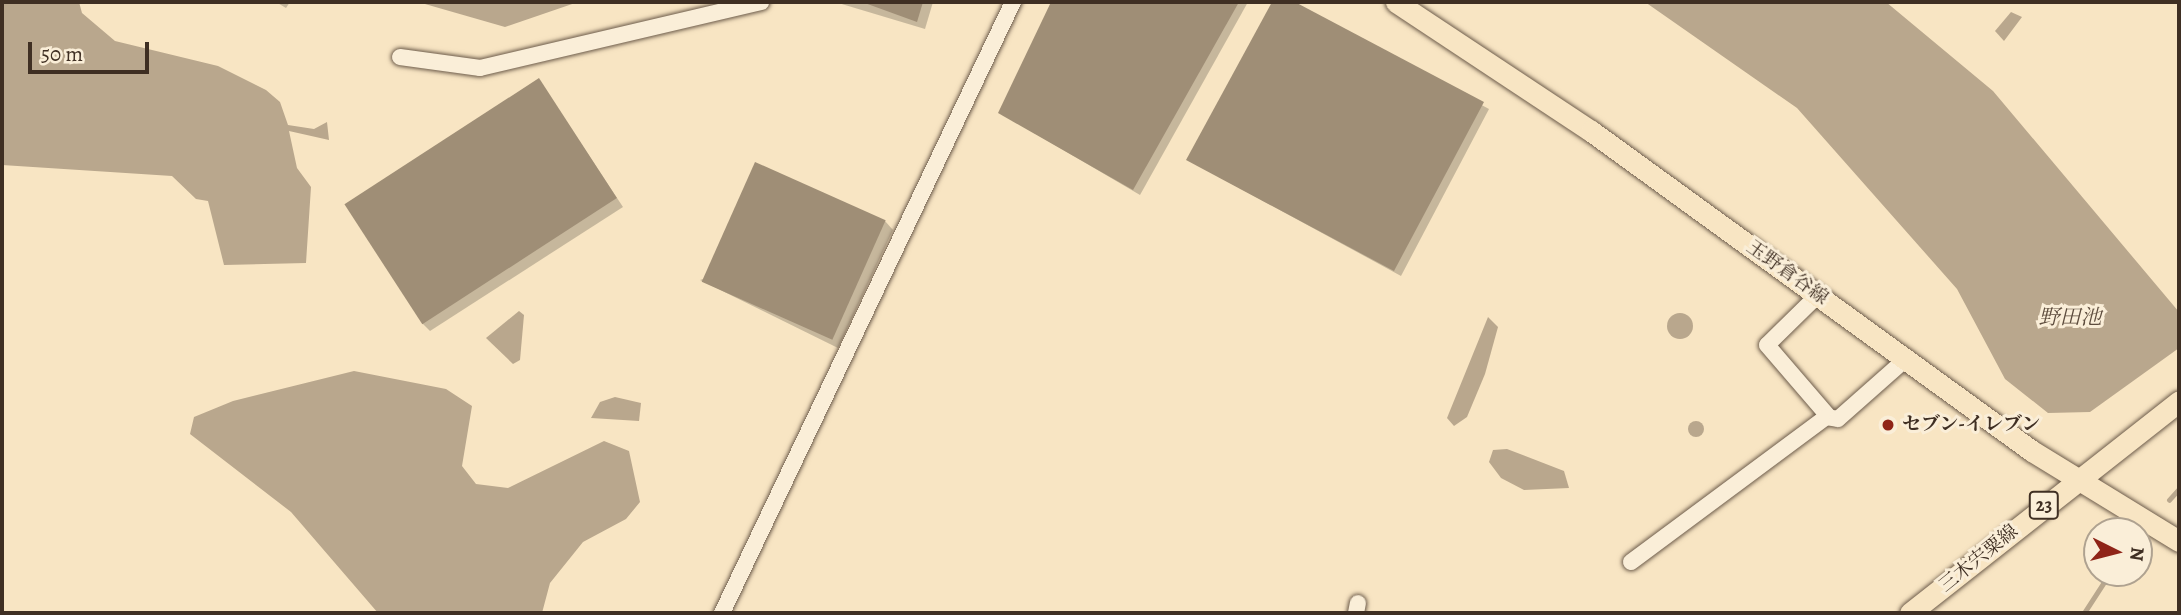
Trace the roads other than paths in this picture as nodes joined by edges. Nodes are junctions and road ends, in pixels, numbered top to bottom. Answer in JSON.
{"nodes":[{"id":1,"x":761,"y":2,"type":"edge"},
{"id":2,"x":1013,"y":2,"type":"edge"},
{"id":3,"x":1396,"y":2,"type":"edge"},
{"id":4,"x":400,"y":57,"type":"dead end"},
{"id":5,"x":1818,"y":295,"type":"junction"},
{"id":6,"x":1906,"y":358,"type":"junction"},
{"id":7,"x":2179,"y":401,"type":"edge"},
{"id":8,"x":1829,"y":417,"type":"junction"},
{"id":9,"x":2077,"y":478,"type":"junction"},
{"id":10,"x":2179,"y":541,"type":"edge"},
{"id":11,"x":1631,"y":562,"type":"dead end"},
{"id":12,"x":722,"y":613,"type":"edge"},
{"id":13,"x":1910,"y":613,"type":"edge"}],
"edges":[{"from":1,"to":4,"type":"street"},
{"from":2,"to":12,"type":"street"},
{"from":3,"to":5,"type":"main road","name":"玉野倉谷線"},
{"from":5,"to":6,"type":"main road","name":"玉野倉谷線"},
{"from":5,"to":8,"type":"street"},
{"from":6,"to":8,"type":"street"},
{"from":6,"to":9,"type":"main road","name":"玉野倉谷線"},
{"from":7,"to":9,"type":"main road","name":"三木宍粟線","number":"23"},
{"from":8,"to":11,"type":"street"},
{"from":9,"to":10,"type":"main road","name":"玉野倉谷線"},
{"from":9,"to":13,"type":"main road","name":"三木宍粟線","number":"23"}]}
